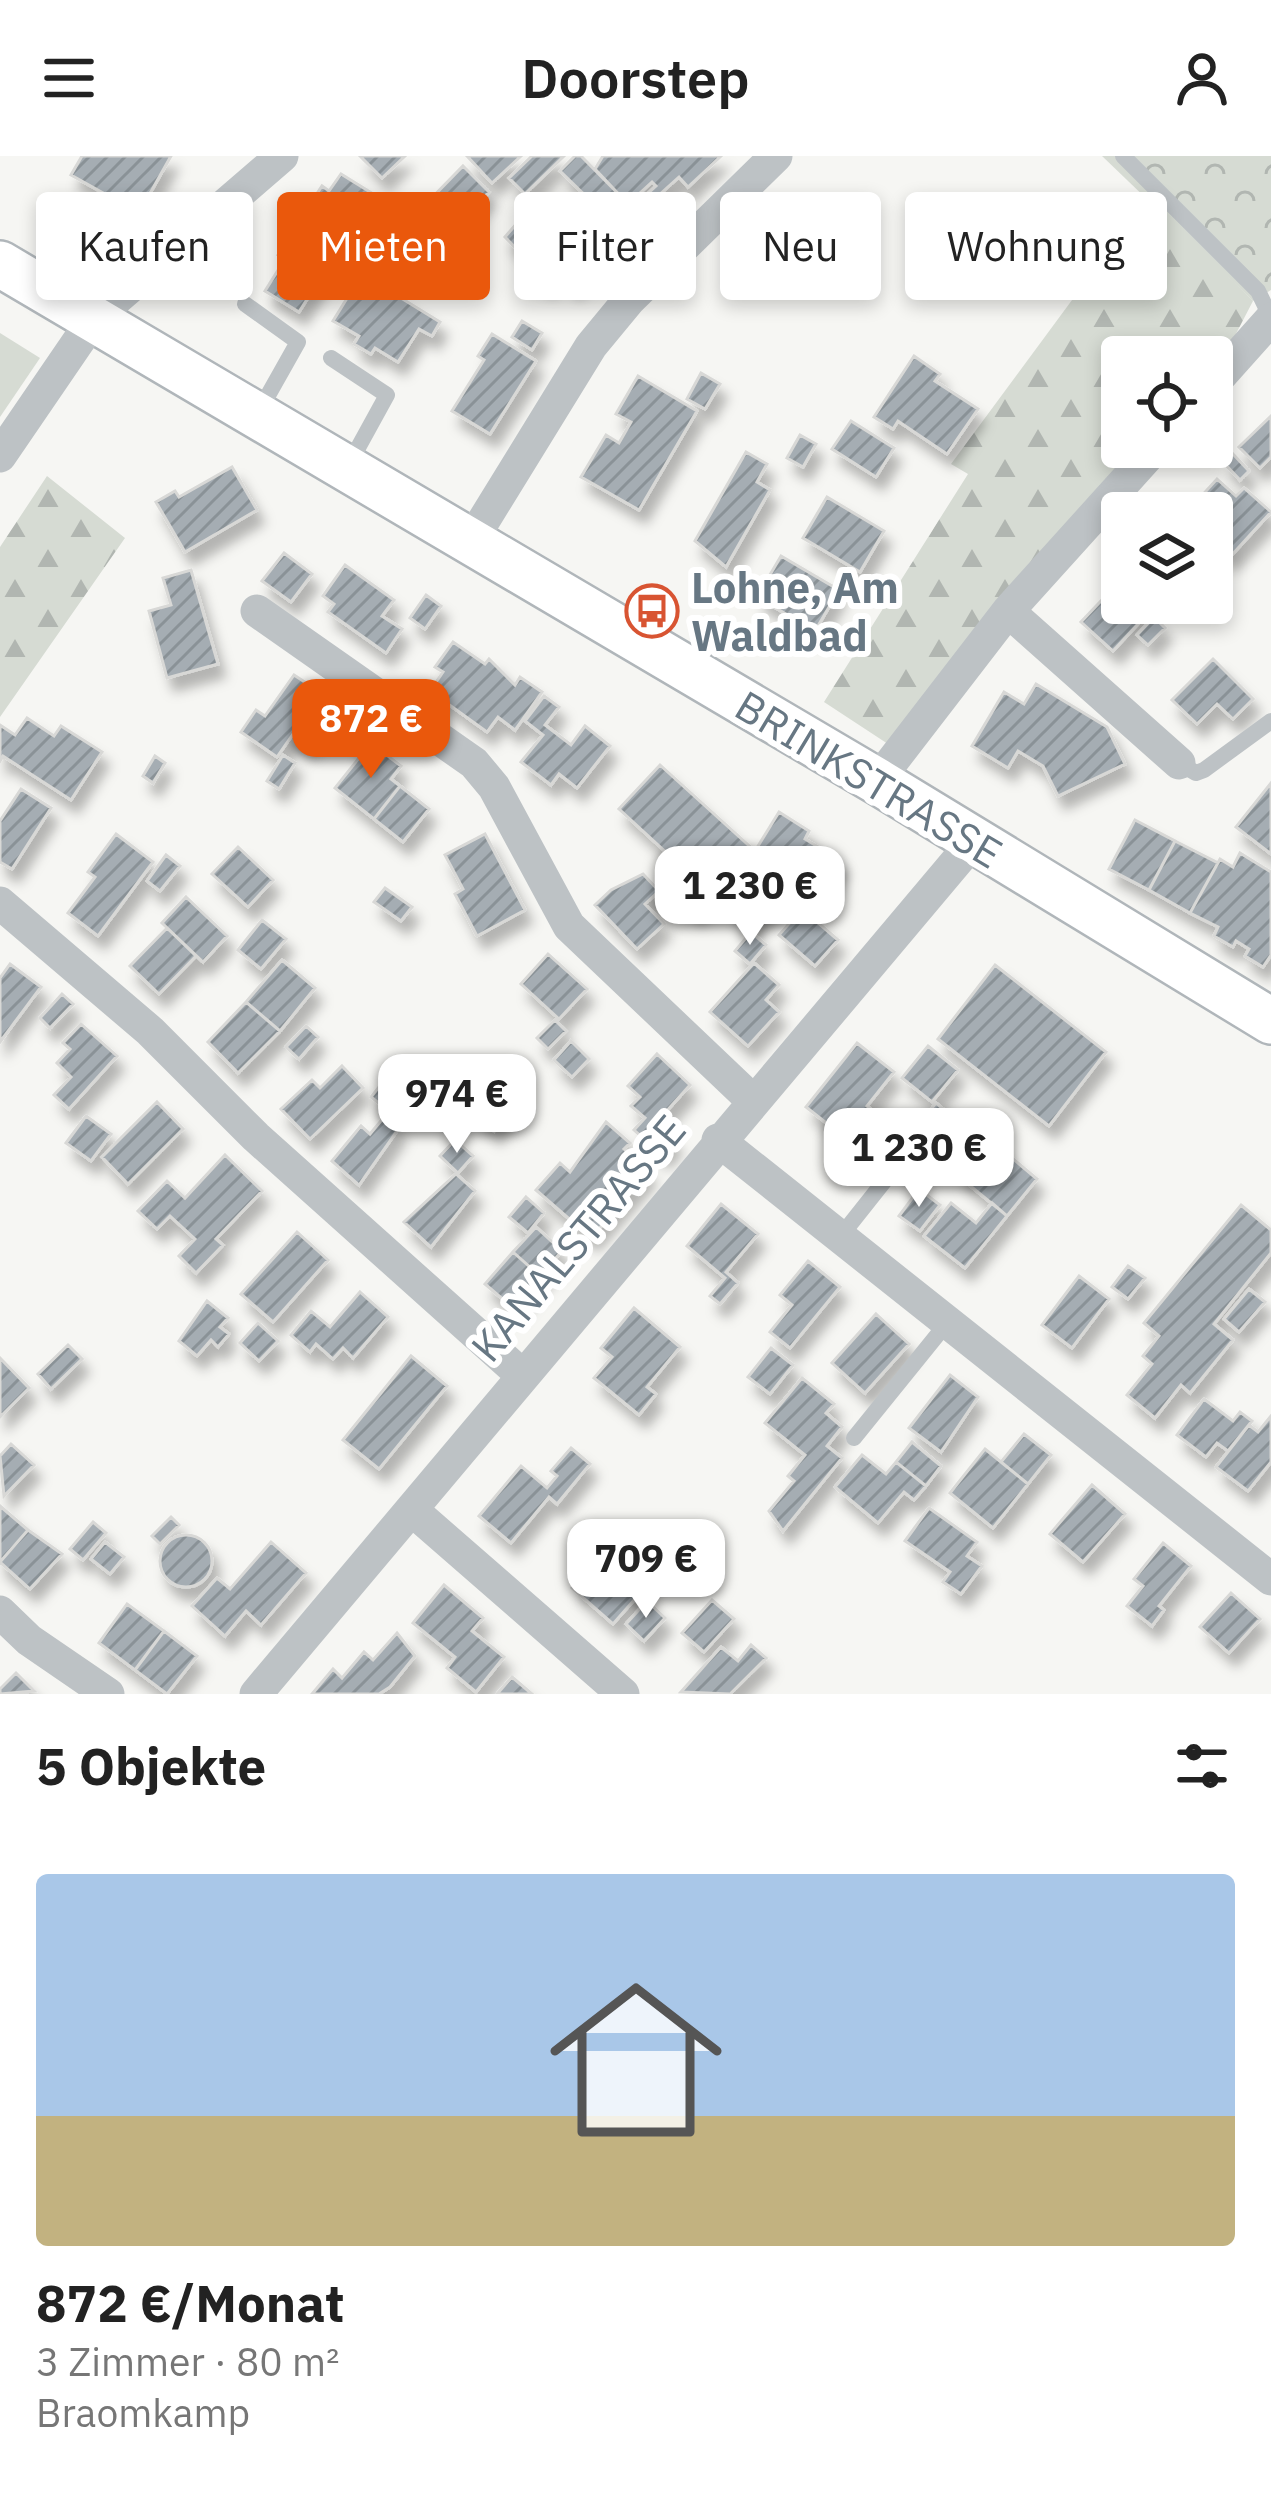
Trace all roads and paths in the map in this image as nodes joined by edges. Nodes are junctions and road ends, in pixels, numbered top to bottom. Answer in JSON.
{"nodes":[{"id":1,"x":282,"y":156,"type":"edge"},
{"id":2,"x":776,"y":156,"type":"edge"},
{"id":3,"x":1123,"y":156,"type":"edge"},
{"id":4,"x":0,"y":264,"type":"edge"},
{"id":5,"x":245,"y":304,"type":"dead end"},
{"id":6,"x":95,"y":317,"type":"junction"},
{"id":7,"x":1271,"y":319,"type":"edge"},
{"id":8,"x":331,"y":358,"type":"dead end"},
{"id":9,"x":1233,"y":362,"type":"edge"},
{"id":10,"x":258,"y":413,"type":"junction"},
{"id":11,"x":0,"y":456,"type":"edge"},
{"id":12,"x":348,"y":466,"type":"junction"},
{"id":13,"x":1137,"y":468,"type":"edge"},
{"id":14,"x":471,"y":541,"type":"junction"},
{"id":15,"x":257,"y":611,"type":"dead end"},
{"id":16,"x":1008,"y":611,"type":"junction"},
{"id":17,"x":1271,"y":721,"type":"edge"},
{"id":18,"x":1179,"y":763,"type":"joint"},
{"id":19,"x":877,"y":781,"type":"junction"},
{"id":20,"x":973,"y":842,"type":"junction"},
{"id":21,"x":0,"y":903,"type":"edge"},
{"id":22,"x":1271,"y":1022,"type":"edge"},
{"id":23,"x":752,"y":1100,"type":"junction"},
{"id":24,"x":718,"y":1140,"type":"junction"},
{"id":25,"x":913,"y":1145,"type":"dead end"},
{"id":26,"x":840,"y":1238,"type":"junction"},
{"id":27,"x":947,"y":1322,"type":"junction"},
{"id":28,"x":523,"y":1375,"type":"junction"},
{"id":29,"x":854,"y":1438,"type":"dead end"},
{"id":30,"x":412,"y":1510,"type":"junction"},
{"id":31,"x":1271,"y":1579,"type":"edge"},
{"id":32,"x":0,"y":1612,"type":"edge"},
{"id":33,"x":108,"y":1694,"type":"edge"},
{"id":34,"x":256,"y":1694,"type":"edge"},
{"id":35,"x":623,"y":1694,"type":"edge"}],
"edges":[{"from":1,"to":6,"type":"street"},
{"from":2,"to":14,"type":"street"},
{"from":3,"to":7,"type":"lane"},
{"from":4,"to":6,"type":"street","name":"BRINKSTRASSE"},
{"from":5,"to":10,"type":"lane"},
{"from":6,"to":10,"type":"street","name":"BRINKSTRASSE"},
{"from":6,"to":11,"type":"street"},
{"from":7,"to":9,"type":"street"},
{"from":8,"to":12,"type":"lane"},
{"from":10,"to":12,"type":"street","name":"BRINKSTRASSE"},
{"from":12,"to":14,"type":"street","name":"BRINKSTRASSE"},
{"from":13,"to":16,"type":"street"},
{"from":14,"to":19,"type":"street","name":"BRINKSTRASSE"},
{"from":15,"to":23,"type":"street"},
{"from":16,"to":18,"type":"street"},
{"from":16,"to":19,"type":"street"},
{"from":17,"to":18,"type":"lane"},
{"from":19,"to":20,"type":"street","name":"BRINKSTRASSE"},
{"from":20,"to":22,"type":"street","name":"BRINKSTRASSE"},
{"from":20,"to":23,"type":"street","name":"KANALSTRASSE"},
{"from":21,"to":28,"type":"street"},
{"from":23,"to":24,"type":"street","name":"KANALSTRASSE"},
{"from":24,"to":26,"type":"street"},
{"from":24,"to":28,"type":"street","name":"KANALSTRASSE"},
{"from":25,"to":26,"type":"lane"},
{"from":26,"to":27,"type":"street"},
{"from":27,"to":29,"type":"lane"},
{"from":27,"to":31,"type":"street"},
{"from":28,"to":30,"type":"street","name":"KANALSTRASSE"},
{"from":30,"to":34,"type":"street","name":"KANALSTRASSE"},
{"from":30,"to":35,"type":"street"},
{"from":32,"to":33,"type":"street"}]}
